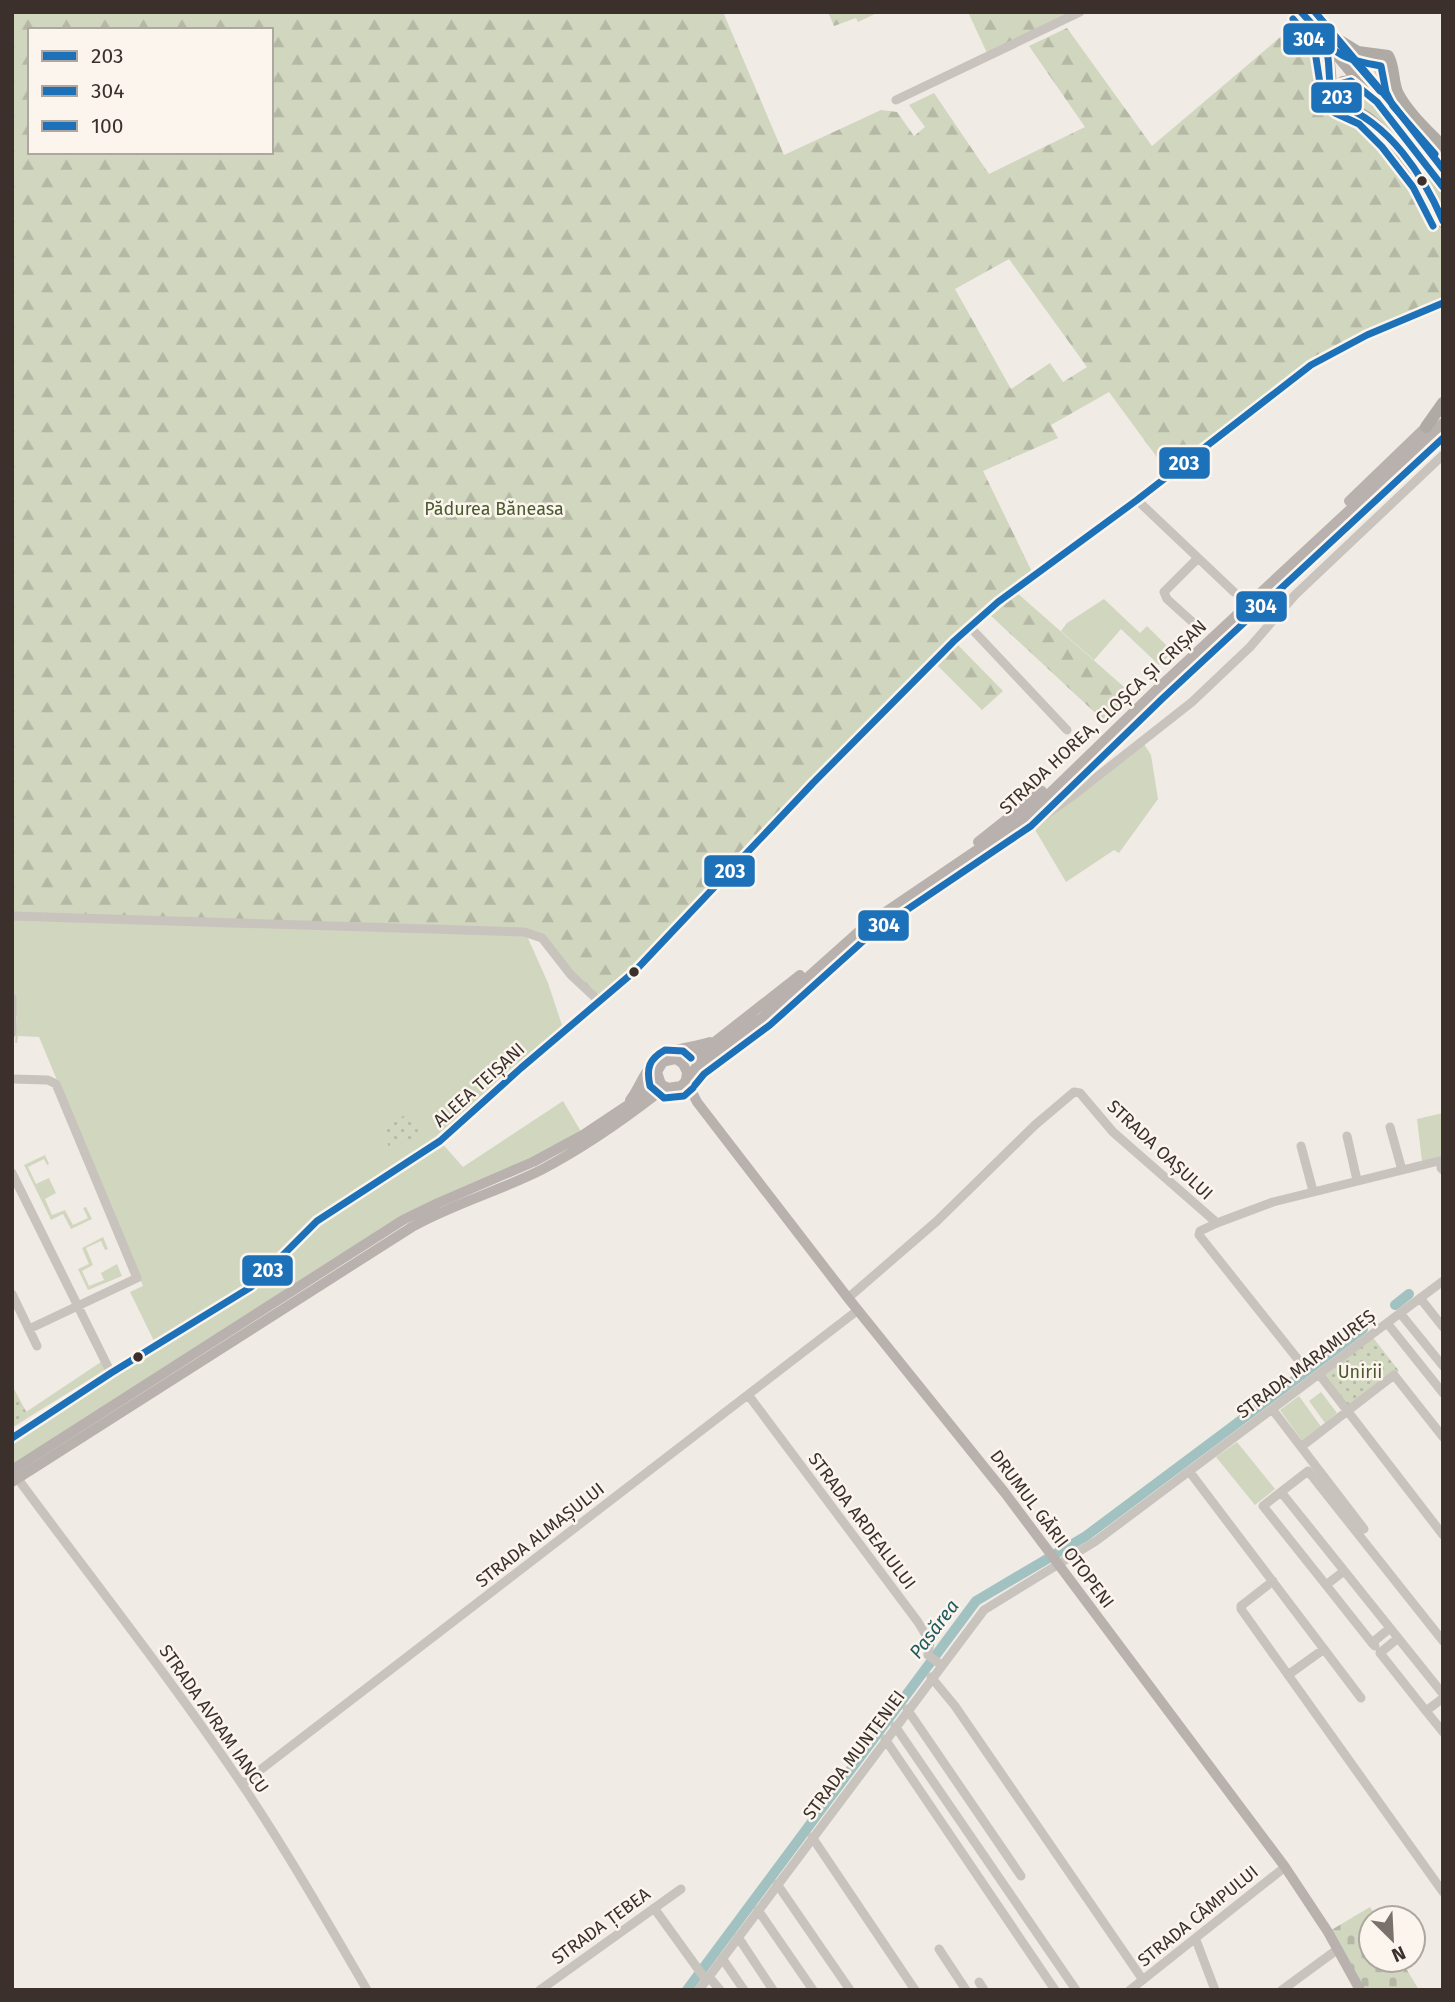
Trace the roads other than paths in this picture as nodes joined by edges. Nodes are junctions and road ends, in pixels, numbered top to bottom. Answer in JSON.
{"nodes":[{"id":1,"x":1080,"y":12,"type":"edge"},
{"id":2,"x":1301,"y":12,"type":"edge"},
{"id":3,"x":1312,"y":12,"type":"edge"},
{"id":4,"x":1328,"y":38,"type":"junction"},
{"id":5,"x":1390,"y":60,"type":"junction"},
{"id":6,"x":1380,"y":99,"type":"junction"},
{"id":7,"x":896,"y":100,"type":"dead end"},
{"id":8,"x":1340,"y":105,"type":"junction"},
{"id":9,"x":1389,"y":110,"type":"junction"},
{"id":10,"x":1443,"y":147,"type":"edge"},
{"id":11,"x":1443,"y":170,"type":"edge"},
{"id":12,"x":1443,"y":187,"type":"edge"},
{"id":13,"x":1443,"y":222,"type":"edge"},
{"id":14,"x":1443,"y":303,"type":"edge"},
{"id":15,"x":1443,"y":404,"type":"edge"},
{"id":16,"x":1443,"y":411,"type":"edge"},
{"id":17,"x":1443,"y":423,"type":"edge"},
{"id":18,"x":1426,"y":427,"type":"junction"},
{"id":19,"x":1443,"y":455,"type":"edge"},
{"id":20,"x":1137,"y":500,"type":"junction"},
{"id":21,"x":1356,"y":500,"type":"junction"},
{"id":22,"x":1198,"y":558,"type":"junction"},
{"id":23,"x":1234,"y":592,"type":"dead end"},
{"id":24,"x":969,"y":626,"type":"junction"},
{"id":25,"x":1198,"y":627,"type":"dead end"},
{"id":26,"x":1067,"y":730,"type":"dead end"},
{"id":27,"x":12,"y":916,"type":"edge"},
{"id":28,"x":795,"y":984,"type":"junction"},
{"id":29,"x":12,"y":998,"type":"edge"},
{"id":30,"x":600,"y":1002,"type":"junction"},
{"id":31,"x":12,"y":1033,"type":"edge"},
{"id":32,"x":728,"y":1033,"type":"junction"},
{"id":33,"x":676,"y":1059,"type":"junction"},
{"id":34,"x":657,"y":1072,"type":"junction"},
{"id":35,"x":12,"y":1079,"type":"edge"},
{"id":36,"x":686,"y":1080,"type":"junction"},
{"id":37,"x":671,"y":1088,"type":"junction"},
{"id":38,"x":697,"y":1102,"type":"junction"},
{"id":39,"x":603,"y":1121,"type":"junction"},
{"id":40,"x":1390,"y":1127,"type":"dead end"},
{"id":41,"x":1347,"y":1136,"type":"dead end"},
{"id":42,"x":1301,"y":1146,"type":"dead end"},
{"id":43,"x":1442,"y":1166,"type":"edge"},
{"id":44,"x":12,"y":1167,"type":"edge"},
{"id":45,"x":1402,"y":1170,"type":"junction"},
{"id":46,"x":12,"y":1173,"type":"edge"},
{"id":47,"x":1357,"y":1180,"type":"junction"},
{"id":48,"x":1313,"y":1191,"type":"junction"},
{"id":49,"x":1217,"y":1223,"type":"junction"},
{"id":50,"x":1443,"y":1281,"type":"edge"},
{"id":51,"x":12,"y":1294,"type":"edge"},
{"id":52,"x":848,"y":1298,"type":"junction"},
{"id":53,"x":1420,"y":1298,"type":"junction"},
{"id":54,"x":78,"y":1306,"type":"junction"},
{"id":55,"x":858,"y":1310,"type":"junction"},
{"id":56,"x":1400,"y":1313,"type":"junction"},
{"id":57,"x":1387,"y":1323,"type":"junction"},
{"id":58,"x":1443,"y":1327,"type":"edge"},
{"id":59,"x":29,"y":1329,"type":"junction"},
{"id":60,"x":37,"y":1346,"type":"dead end"},
{"id":61,"x":1443,"y":1366,"type":"edge"},
{"id":62,"x":1304,"y":1367,"type":"dead end"},
{"id":63,"x":111,"y":1373,"type":"junction"},
{"id":64,"x":1319,"y":1374,"type":"junction"},
{"id":65,"x":1443,"y":1394,"type":"edge"},
{"id":66,"x":748,"y":1396,"type":"junction"},
{"id":67,"x":1272,"y":1409,"type":"junction"},
{"id":68,"x":1348,"y":1412,"type":"junction"},
{"id":69,"x":13,"y":1437,"type":"edge"},
{"id":70,"x":1443,"y":1437,"type":"edge"},
{"id":71,"x":1301,"y":1447,"type":"junction"},
{"id":72,"x":1189,"y":1471,"type":"junction"},
{"id":73,"x":14,"y":1477,"type":"edge"},
{"id":74,"x":1281,"y":1492,"type":"junction"},
{"id":75,"x":1364,"y":1529,"type":"dead end"},
{"id":76,"x":1443,"y":1535,"type":"edge"},
{"id":77,"x":1057,"y":1565,"type":"junction"},
{"id":78,"x":1344,"y":1571,"type":"junction"},
{"id":79,"x":1273,"y":1581,"type":"junction"},
{"id":80,"x":1326,"y":1585,"type":"junction"},
{"id":81,"x":1390,"y":1628,"type":"junction"},
{"id":82,"x":1398,"y":1638,"type":"junction"},
{"id":83,"x":1443,"y":1641,"type":"edge"},
{"id":84,"x":1372,"y":1643,"type":"junction"},
{"id":85,"x":1324,"y":1649,"type":"junction"},
{"id":86,"x":1380,"y":1653,"type":"junction"},
{"id":87,"x":939,"y":1664,"type":"junction"},
{"id":88,"x":1288,"y":1675,"type":"junction"},
{"id":89,"x":931,"y":1677,"type":"junction"},
{"id":90,"x":1443,"y":1696,"type":"edge"},
{"id":91,"x":1361,"y":1698,"type":"dead end"},
{"id":92,"x":907,"y":1709,"type":"junction"},
{"id":93,"x":1426,"y":1711,"type":"junction"},
{"id":94,"x":894,"y":1726,"type":"junction"},
{"id":95,"x":1443,"y":1732,"type":"edge"},
{"id":96,"x":885,"y":1739,"type":"junction"},
{"id":97,"x":242,"y":1784,"type":"junction"},
{"id":98,"x":962,"y":1790,"type":"junction"},
{"id":99,"x":812,"y":1837,"type":"junction"},
{"id":100,"x":1008,"y":1852,"type":"dead end"},
{"id":101,"x":1285,"y":1867,"type":"junction"},
{"id":102,"x":1021,"y":1876,"type":"dead end"},
{"id":103,"x":777,"y":1884,"type":"junction"},
{"id":104,"x":681,"y":1889,"type":"dead end"},
{"id":105,"x":1443,"y":1892,"type":"edge"},
{"id":106,"x":654,"y":1908,"type":"junction"},
{"id":107,"x":758,"y":1910,"type":"junction"},
{"id":108,"x":737,"y":1937,"type":"junction"},
{"id":109,"x":1196,"y":1940,"type":"junction"},
{"id":110,"x":939,"y":1949,"type":"dead end"},
{"id":111,"x":1338,"y":1949,"type":"junction"},
{"id":112,"x":722,"y":1958,"type":"junction"},
{"id":113,"x":704,"y":1975,"type":"junction"},
{"id":114,"x":1143,"y":1980,"type":"junction"},
{"id":115,"x":367,"y":1990,"type":"edge"},
{"id":116,"x":540,"y":1990,"type":"edge"},
{"id":117,"x":699,"y":1990,"type":"edge"},
{"id":118,"x":720,"y":1990,"type":"edge"},
{"id":119,"x":744,"y":1990,"type":"edge"},
{"id":120,"x":774,"y":1990,"type":"edge"},
{"id":121,"x":813,"y":1990,"type":"edge"},
{"id":122,"x":850,"y":1990,"type":"edge"},
{"id":123,"x":915,"y":1990,"type":"edge"},
{"id":124,"x":966,"y":1990,"type":"edge"},
{"id":125,"x":1055,"y":1990,"type":"edge"},
{"id":126,"x":1076,"y":1990,"type":"edge"},
{"id":127,"x":1130,"y":1990,"type":"edge"},
{"id":128,"x":1215,"y":1990,"type":"edge"},
{"id":129,"x":1282,"y":1990,"type":"edge"},
{"id":130,"x":1360,"y":1990,"type":"edge"}],
"edges":[{"from":1,"to":7,"type":"street"},
{"from":2,"to":4,"type":"highway"},
{"from":3,"to":4,"type":"highway"},
{"from":4,"to":5,"type":"highway"},
{"from":4,"to":6,"type":"highway"},
{"from":4,"to":8,"type":"highway"},
{"from":5,"to":6,"type":"highway"},
{"from":5,"to":10,"type":"highway"},
{"from":6,"to":8,"type":"highway"},
{"from":6,"to":9,"type":"highway"},
{"from":8,"to":13,"type":"highway"},
{"from":9,"to":11,"type":"highway"},
{"from":9,"to":12,"type":"highway"},
{"from":14,"to":20,"type":"street","name":"ALEEA TEIȘANI"},
{"from":15,"to":18,"type":"highway"},
{"from":16,"to":18,"type":"main road","name":"STRADA HOREA, CLOȘCA ȘI CRIȘAN"},
{"from":17,"to":21,"type":"main road","name":"STRADA HOREA, CLOȘCA ȘI CRIȘAN"},
{"from":18,"to":21,"type":"main road","name":"STRADA HOREA, CLOȘCA ȘI CRIȘAN"},
{"from":19,"to":36,"type":"street","name":"STRADA HOREA, CLOȘCA ȘI CRIȘAN"},
{"from":20,"to":22,"type":"street"},
{"from":20,"to":24,"type":"street","name":"ALEEA TEIȘANI"},
{"from":21,"to":28,"type":"main road","name":"STRADA HOREA, CLOȘCA ȘI CRIȘAN"},
{"from":22,"to":23,"type":"street"},
{"from":22,"to":25,"type":"street"},
{"from":24,"to":26,"type":"street"},
{"from":24,"to":30,"type":"street","name":"ALEEA TEIȘANI"},
{"from":27,"to":30,"type":"street"},
{"from":28,"to":32,"type":"main road","name":"STRADA HOREA, CLOȘCA ȘI CRIȘAN"},
{"from":28,"to":36,"type":"main road","name":"STRADA HOREA, CLOȘCA ȘI CRIȘAN"},
{"from":29,"to":31,"type":"street"},
{"from":30,"to":63,"type":"street","name":"ALEEA TEIȘANI"},
{"from":32,"to":33,"type":"main road","name":"STRADA HOREA, CLOȘCA ȘI CRIȘAN"},
{"from":32,"to":39,"type":"main road"},
{"from":33,"to":34,"type":"main road"},
{"from":33,"to":36,"type":"main road"},
{"from":34,"to":37,"type":"main road"},
{"from":34,"to":39,"type":"main road"},
{"from":35,"to":54,"type":"street"},
{"from":36,"to":37,"type":"main road"},
{"from":36,"to":38,"type":"main road","name":"DRUMUL GĂRII OTOPENI"},
{"from":37,"to":38,"type":"main road","name":"DRUMUL GĂRII OTOPENI"},
{"from":37,"to":73,"type":"main road"},
{"from":38,"to":52,"type":"main road","name":"DRUMUL GĂRII OTOPENI"},
{"from":39,"to":73,"type":"main road"},
{"from":40,"to":45,"type":"street"},
{"from":41,"to":47,"type":"street"},
{"from":42,"to":48,"type":"street"},
{"from":43,"to":45,"type":"street","name":"STRADA OAȘULUI"},
{"from":44,"to":46,"type":"street"},
{"from":45,"to":47,"type":"street","name":"STRADA OAȘULUI"},
{"from":46,"to":54,"type":"street"},
{"from":47,"to":48,"type":"street","name":"STRADA OAȘULUI"},
{"from":48,"to":49,"type":"street","name":"STRADA OAȘULUI"},
{"from":49,"to":52,"type":"street","name":"STRADA OAȘULUI"},
{"from":49,"to":62,"type":"street"},
{"from":50,"to":53,"type":"street","name":"STRADA MARAMUREȘ"},
{"from":51,"to":59,"type":"street"},
{"from":52,"to":55,"type":"main road","name":"DRUMUL GĂRII OTOPENI"},
{"from":53,"to":56,"type":"street","name":"STRADA MARAMUREȘ"},
{"from":53,"to":58,"type":"street"},
{"from":54,"to":59,"type":"street"},
{"from":54,"to":63,"type":"street"},
{"from":55,"to":66,"type":"street","name":"STRADA ALMAȘULUI"},
{"from":55,"to":77,"type":"main road","name":"DRUMUL GĂRII OTOPENI"},
{"from":56,"to":57,"type":"street","name":"STRADA MARAMUREȘ"},
{"from":56,"to":61,"type":"street"},
{"from":57,"to":64,"type":"street","name":"STRADA MARAMUREȘ"},
{"from":57,"to":65,"type":"street"},
{"from":59,"to":60,"type":"street"},
{"from":63,"to":69,"type":"street","name":"ALEEA TEIȘANI"},
{"from":64,"to":67,"type":"street","name":"STRADA MARAMUREȘ"},
{"from":64,"to":68,"type":"street"},
{"from":66,"to":87,"type":"street","name":"STRADA ARDEALULUI"},
{"from":66,"to":97,"type":"street","name":"STRADA ALMAȘULUI"},
{"from":67,"to":71,"type":"street"},
{"from":67,"to":72,"type":"street","name":"STRADA MARAMUREȘ"},
{"from":68,"to":70,"type":"street"},
{"from":68,"to":71,"type":"street"},
{"from":68,"to":76,"type":"street"},
{"from":71,"to":75,"type":"street"},
{"from":72,"to":77,"type":"street","name":"STRADA MARAMUREȘ"},
{"from":72,"to":79,"type":"street"},
{"from":73,"to":97,"type":"street","name":"STRADA AVRAM IANCU"},
{"from":74,"to":78,"type":"street"},
{"from":74,"to":80,"type":"street"},
{"from":74,"to":83,"type":"street"},
{"from":77,"to":87,"type":"street","name":"STRADA MUNTENIEI"},
{"from":77,"to":101,"type":"main road","name":"DRUMUL GĂRII OTOPENI"},
{"from":78,"to":80,"type":"street"},
{"from":78,"to":81,"type":"street"},
{"from":79,"to":85,"type":"street"},
{"from":79,"to":88,"type":"street"},
{"from":80,"to":84,"type":"street"},
{"from":81,"to":82,"type":"street"},
{"from":81,"to":84,"type":"street"},
{"from":82,"to":86,"type":"street"},
{"from":82,"to":90,"type":"street"},
{"from":84,"to":86,"type":"street"},
{"from":85,"to":88,"type":"street"},
{"from":85,"to":91,"type":"street"},
{"from":86,"to":93,"type":"street"},
{"from":87,"to":89,"type":"street","name":"STRADA MUNTENIEI"},
{"from":88,"to":105,"type":"street"},
{"from":89,"to":92,"type":"street","name":"STRADA MUNTENIEI"},
{"from":89,"to":114,"type":"street"},
{"from":90,"to":93,"type":"street"},
{"from":92,"to":94,"type":"street","name":"STRADA MUNTENIEI"},
{"from":92,"to":98,"type":"street"},
{"from":93,"to":95,"type":"street"},
{"from":94,"to":96,"type":"street","name":"STRADA MUNTENIEI"},
{"from":94,"to":126,"type":"street"},
{"from":96,"to":99,"type":"street","name":"STRADA MUNTENIEI"},
{"from":96,"to":125,"type":"street"},
{"from":97,"to":115,"type":"street","name":"STRADA AVRAM IANCU"},
{"from":98,"to":100,"type":"street"},
{"from":98,"to":102,"type":"street"},
{"from":99,"to":103,"type":"street","name":"STRADA MUNTENIEI"},
{"from":99,"to":123,"type":"street"},
{"from":101,"to":109,"type":"street","name":"STRADA CÂMPULUI"},
{"from":101,"to":111,"type":"main road","name":"DRUMUL GĂRII OTOPENI"},
{"from":103,"to":107,"type":"street","name":"STRADA MUNTENIEI"},
{"from":103,"to":122,"type":"street"},
{"from":104,"to":106,"type":"street","name":"STRADA ȚEBEA"},
{"from":106,"to":113,"type":"street"},
{"from":106,"to":116,"type":"street","name":"STRADA ȚEBEA"},
{"from":107,"to":108,"type":"street","name":"STRADA MUNTENIEI"},
{"from":107,"to":121,"type":"street"},
{"from":108,"to":112,"type":"street","name":"STRADA MUNTENIEI"},
{"from":108,"to":120,"type":"street"},
{"from":109,"to":114,"type":"street","name":"STRADA CÂMPULUI"},
{"from":109,"to":128,"type":"street"},
{"from":110,"to":124,"type":"street"},
{"from":111,"to":129,"type":"street"},
{"from":111,"to":130,"type":"main road","name":"DRUMUL GĂRII OTOPENI"},
{"from":112,"to":113,"type":"street","name":"STRADA MUNTENIEI"},
{"from":112,"to":119,"type":"street"},
{"from":113,"to":117,"type":"street","name":"STRADA MUNTENIEI"},
{"from":113,"to":118,"type":"street"},
{"from":114,"to":127,"type":"street","name":"STRADA CÂMPULUI"}]}
